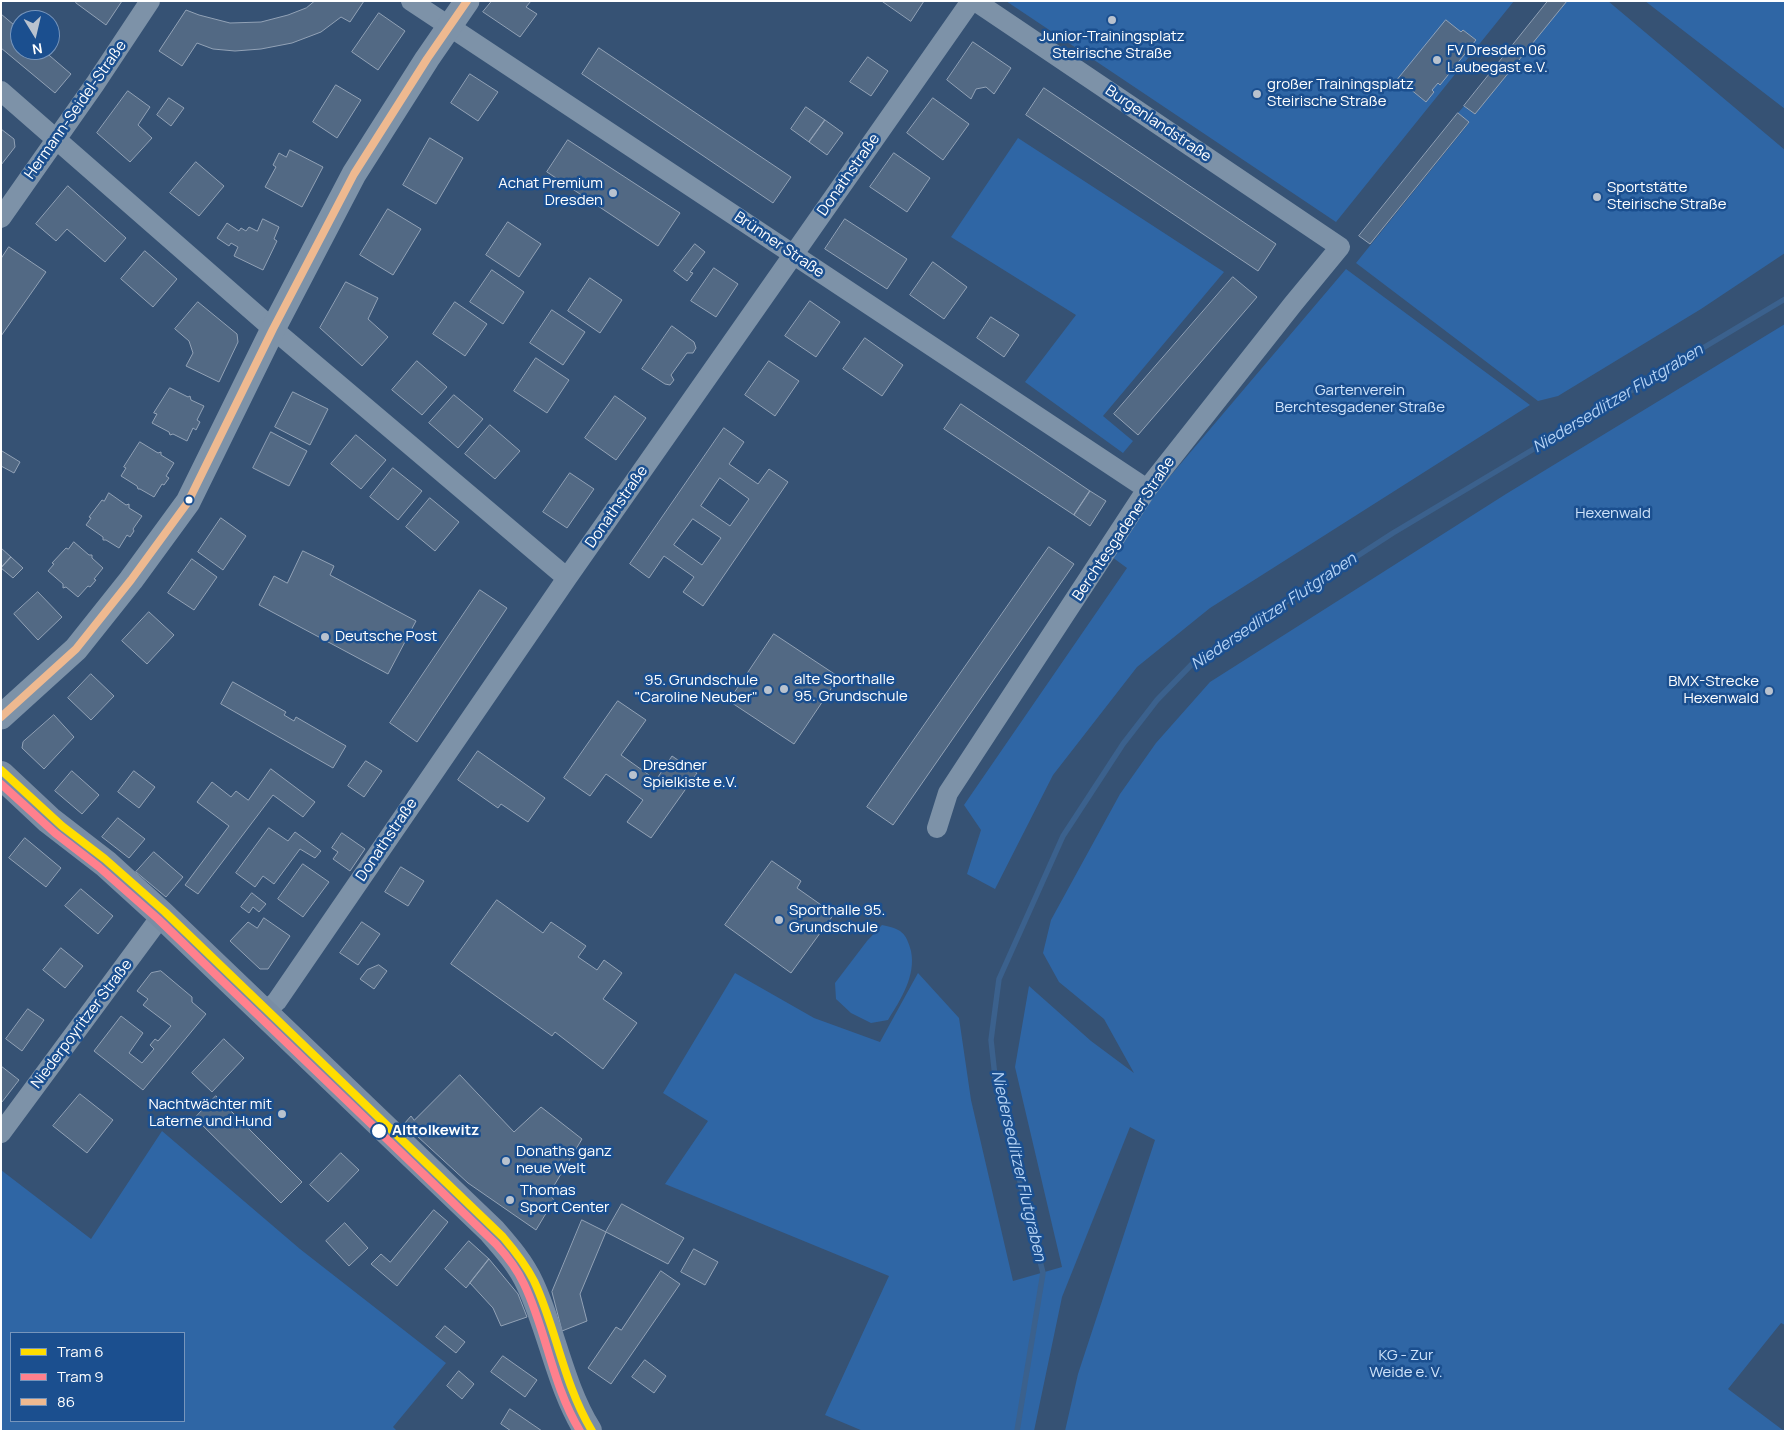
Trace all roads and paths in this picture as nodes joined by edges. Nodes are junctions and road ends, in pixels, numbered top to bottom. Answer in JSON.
{"nodes":[{"id":1,"x":150,"y":1,"type":"edge"},
{"id":2,"x":411,"y":1,"type":"edge"},
{"id":3,"x":467,"y":1,"type":"edge"},
{"id":4,"x":973,"y":1,"type":"edge"},
{"id":5,"x":449,"y":25,"type":"junction"},
{"id":6,"x":1,"y":91,"type":"edge"},
{"id":7,"x":56,"y":139,"type":"junction"},
{"id":8,"x":1,"y":218,"type":"edge"},
{"id":9,"x":1340,"y":247,"type":"joint"},
{"id":10,"x":794,"y":254,"type":"junction"},
{"id":11,"x":273,"y":329,"type":"junction"},
{"id":12,"x":1147,"y":489,"type":"junction"},
{"id":13,"x":568,"y":578,"type":"junction"},
{"id":14,"x":1,"y":717,"type":"edge"},
{"id":15,"x":1,"y":775,"type":"edge"},
{"id":16,"x":937,"y":828,"type":"dead end"},
{"id":17,"x":162,"y":916,"type":"junction"},
{"id":18,"x":264,"y":1014,"type":"junction"},
{"id":19,"x":1,"y":1133,"type":"edge"},
{"id":20,"x":588,"y":1431,"type":"edge"}],
"edges":[{"from":1,"to":7,"type":"street","name":"Hermann-Seidel-Straße"},
{"from":2,"to":5,"type":"street","name":"Brünner Straße"},
{"from":3,"to":5,"type":"street"},
{"from":4,"to":9,"type":"street","name":"Burgenlandstraße"},
{"from":4,"to":10,"type":"street","name":"Donathstraße"},
{"from":5,"to":10,"type":"street","name":"Brünner Straße"},
{"from":5,"to":11,"type":"street"},
{"from":6,"to":7,"type":"street"},
{"from":7,"to":8,"type":"street","name":"Hermann-Seidel-Straße"},
{"from":7,"to":11,"type":"street"},
{"from":9,"to":12,"type":"street","name":"Berchtesgadener Straße"},
{"from":10,"to":12,"type":"street","name":"Brünner Straße"},
{"from":10,"to":13,"type":"street","name":"Donathstraße"},
{"from":11,"to":13,"type":"street"},
{"from":11,"to":14,"type":"street"},
{"from":12,"to":16,"type":"street","name":"Berchtesgadener Straße"},
{"from":13,"to":18,"type":"street","name":"Donathstraße"},
{"from":15,"to":17,"type":"main road"},
{"from":17,"to":18,"type":"main road"},
{"from":17,"to":19,"type":"street","name":"Niederpoyritzer Straße"},
{"from":18,"to":20,"type":"main road"}]}
